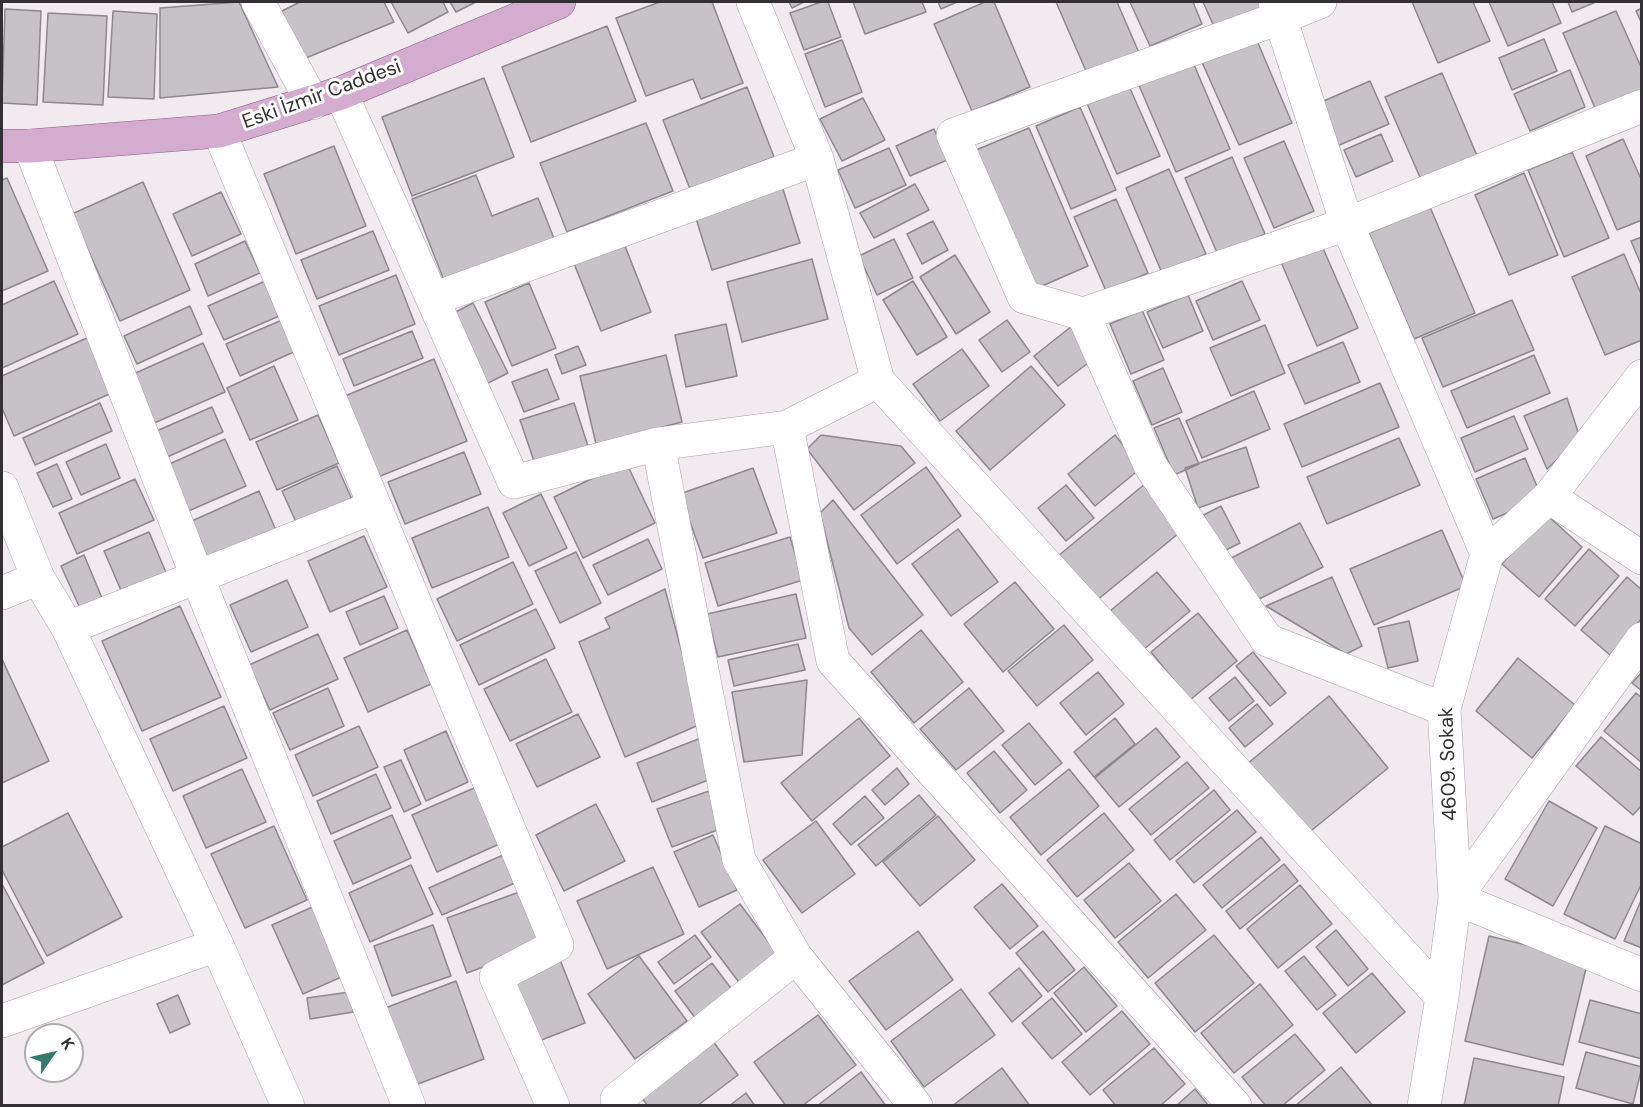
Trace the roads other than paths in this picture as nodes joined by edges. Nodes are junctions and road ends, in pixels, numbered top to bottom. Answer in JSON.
{"nodes":[{"id":1,"x":258,"y":2,"type":"edge"},
{"id":2,"x":559,"y":2,"type":"edge"},
{"id":3,"x":753,"y":2,"type":"edge"},
{"id":4,"x":1320,"y":2,"type":"edge"},
{"id":5,"x":1278,"y":9,"type":"edge"},
{"id":6,"x":327,"y":98,"type":"junction"},
{"id":7,"x":1641,"y":106,"type":"edge"},
{"id":8,"x":219,"y":131,"type":"junction"},
{"id":9,"x":16,"y":146,"type":"edge"},
{"id":10,"x":817,"y":159,"type":"junction"},
{"id":11,"x":1347,"y":224,"type":"junction"},
{"id":12,"x":433,"y":299,"type":"junction"},
{"id":13,"x":1083,"y":314,"type":"junction"},
{"id":14,"x":1641,"y":376,"type":"edge"},
{"id":15,"x":878,"y":381,"type":"junction"},
{"id":16,"x":787,"y":427,"type":"junction"},
{"id":17,"x":658,"y":444,"type":"junction"},
{"id":18,"x":2,"y":488,"type":"edge"},
{"id":19,"x":1549,"y":497,"type":"junction"},
{"id":20,"x":374,"y":507,"type":"junction"},
{"id":21,"x":1487,"y":554,"type":"junction"},
{"id":22,"x":1641,"y":558,"type":"edge"},
{"id":23,"x":197,"y":576,"type":"junction"},
{"id":24,"x":38,"y":578,"type":"junction"},
{"id":25,"x":2,"y":593,"type":"edge"},
{"id":26,"x":68,"y":628,"type":"junction"},
{"id":27,"x":1641,"y":639,"type":"edge"},
{"id":28,"x":1444,"y":709,"type":"junction"},
{"id":29,"x":1455,"y":898,"type":"junction"},
{"id":30,"x":217,"y":945,"type":"junction"},
{"id":31,"x":796,"y":957,"type":"junction"},
{"id":32,"x":1641,"y":975,"type":"edge"},
{"id":33,"x":1442,"y":997,"type":"junction"},
{"id":34,"x":2,"y":1022,"type":"edge"},
{"id":35,"x":615,"y":1103,"type":"edge"},
{"id":36,"x":288,"y":1106,"type":"edge"},
{"id":37,"x":409,"y":1106,"type":"edge"},
{"id":38,"x":553,"y":1106,"type":"edge"},
{"id":39,"x":916,"y":1106,"type":"edge"},
{"id":40,"x":1235,"y":1106,"type":"edge"},
{"id":41,"x":1424,"y":1106,"type":"edge"}],
"edges":[{"from":1,"to":6,"type":"street"},
{"from":2,"to":6,"type":"main road","name":"Eski İzmir Caddesi"},
{"from":3,"to":10,"type":"street"},
{"from":4,"to":5,"type":"street"},
{"from":5,"to":11,"type":"street"},
{"from":5,"to":13,"type":"street"},
{"from":6,"to":8,"type":"main road","name":"Eski İzmir Caddesi"},
{"from":6,"to":12,"type":"street"},
{"from":7,"to":11,"type":"street"},
{"from":8,"to":9,"type":"main road","name":"Eski İzmir Caddesi"},
{"from":8,"to":20,"type":"street"},
{"from":9,"to":23,"type":"street"},
{"from":10,"to":12,"type":"street"},
{"from":10,"to":15,"type":"street"},
{"from":11,"to":13,"type":"street"},
{"from":11,"to":21,"type":"street"},
{"from":12,"to":17,"type":"street"},
{"from":13,"to":28,"type":"street"},
{"from":14,"to":19,"type":"street"},
{"from":15,"to":16,"type":"street"},
{"from":15,"to":33,"type":"street"},
{"from":16,"to":17,"type":"street"},
{"from":16,"to":40,"type":"street"},
{"from":17,"to":31,"type":"street"},
{"from":18,"to":24,"type":"street"},
{"from":19,"to":21,"type":"street"},
{"from":19,"to":22,"type":"street"},
{"from":20,"to":23,"type":"street"},
{"from":20,"to":38,"type":"street"},
{"from":21,"to":28,"type":"street","name":"4609. Sokak"},
{"from":23,"to":26,"type":"street"},
{"from":23,"to":37,"type":"street"},
{"from":24,"to":25,"type":"street"},
{"from":24,"to":26,"type":"street"},
{"from":26,"to":30,"type":"street"},
{"from":27,"to":29,"type":"street"},
{"from":28,"to":29,"type":"street","name":"4609. Sokak"},
{"from":29,"to":32,"type":"street"},
{"from":29,"to":33,"type":"street","name":"4609. Sokak"},
{"from":30,"to":34,"type":"street"},
{"from":30,"to":36,"type":"street"},
{"from":31,"to":35,"type":"street"},
{"from":31,"to":39,"type":"street"},
{"from":33,"to":41,"type":"street","name":"4609. Sokak"}]}
